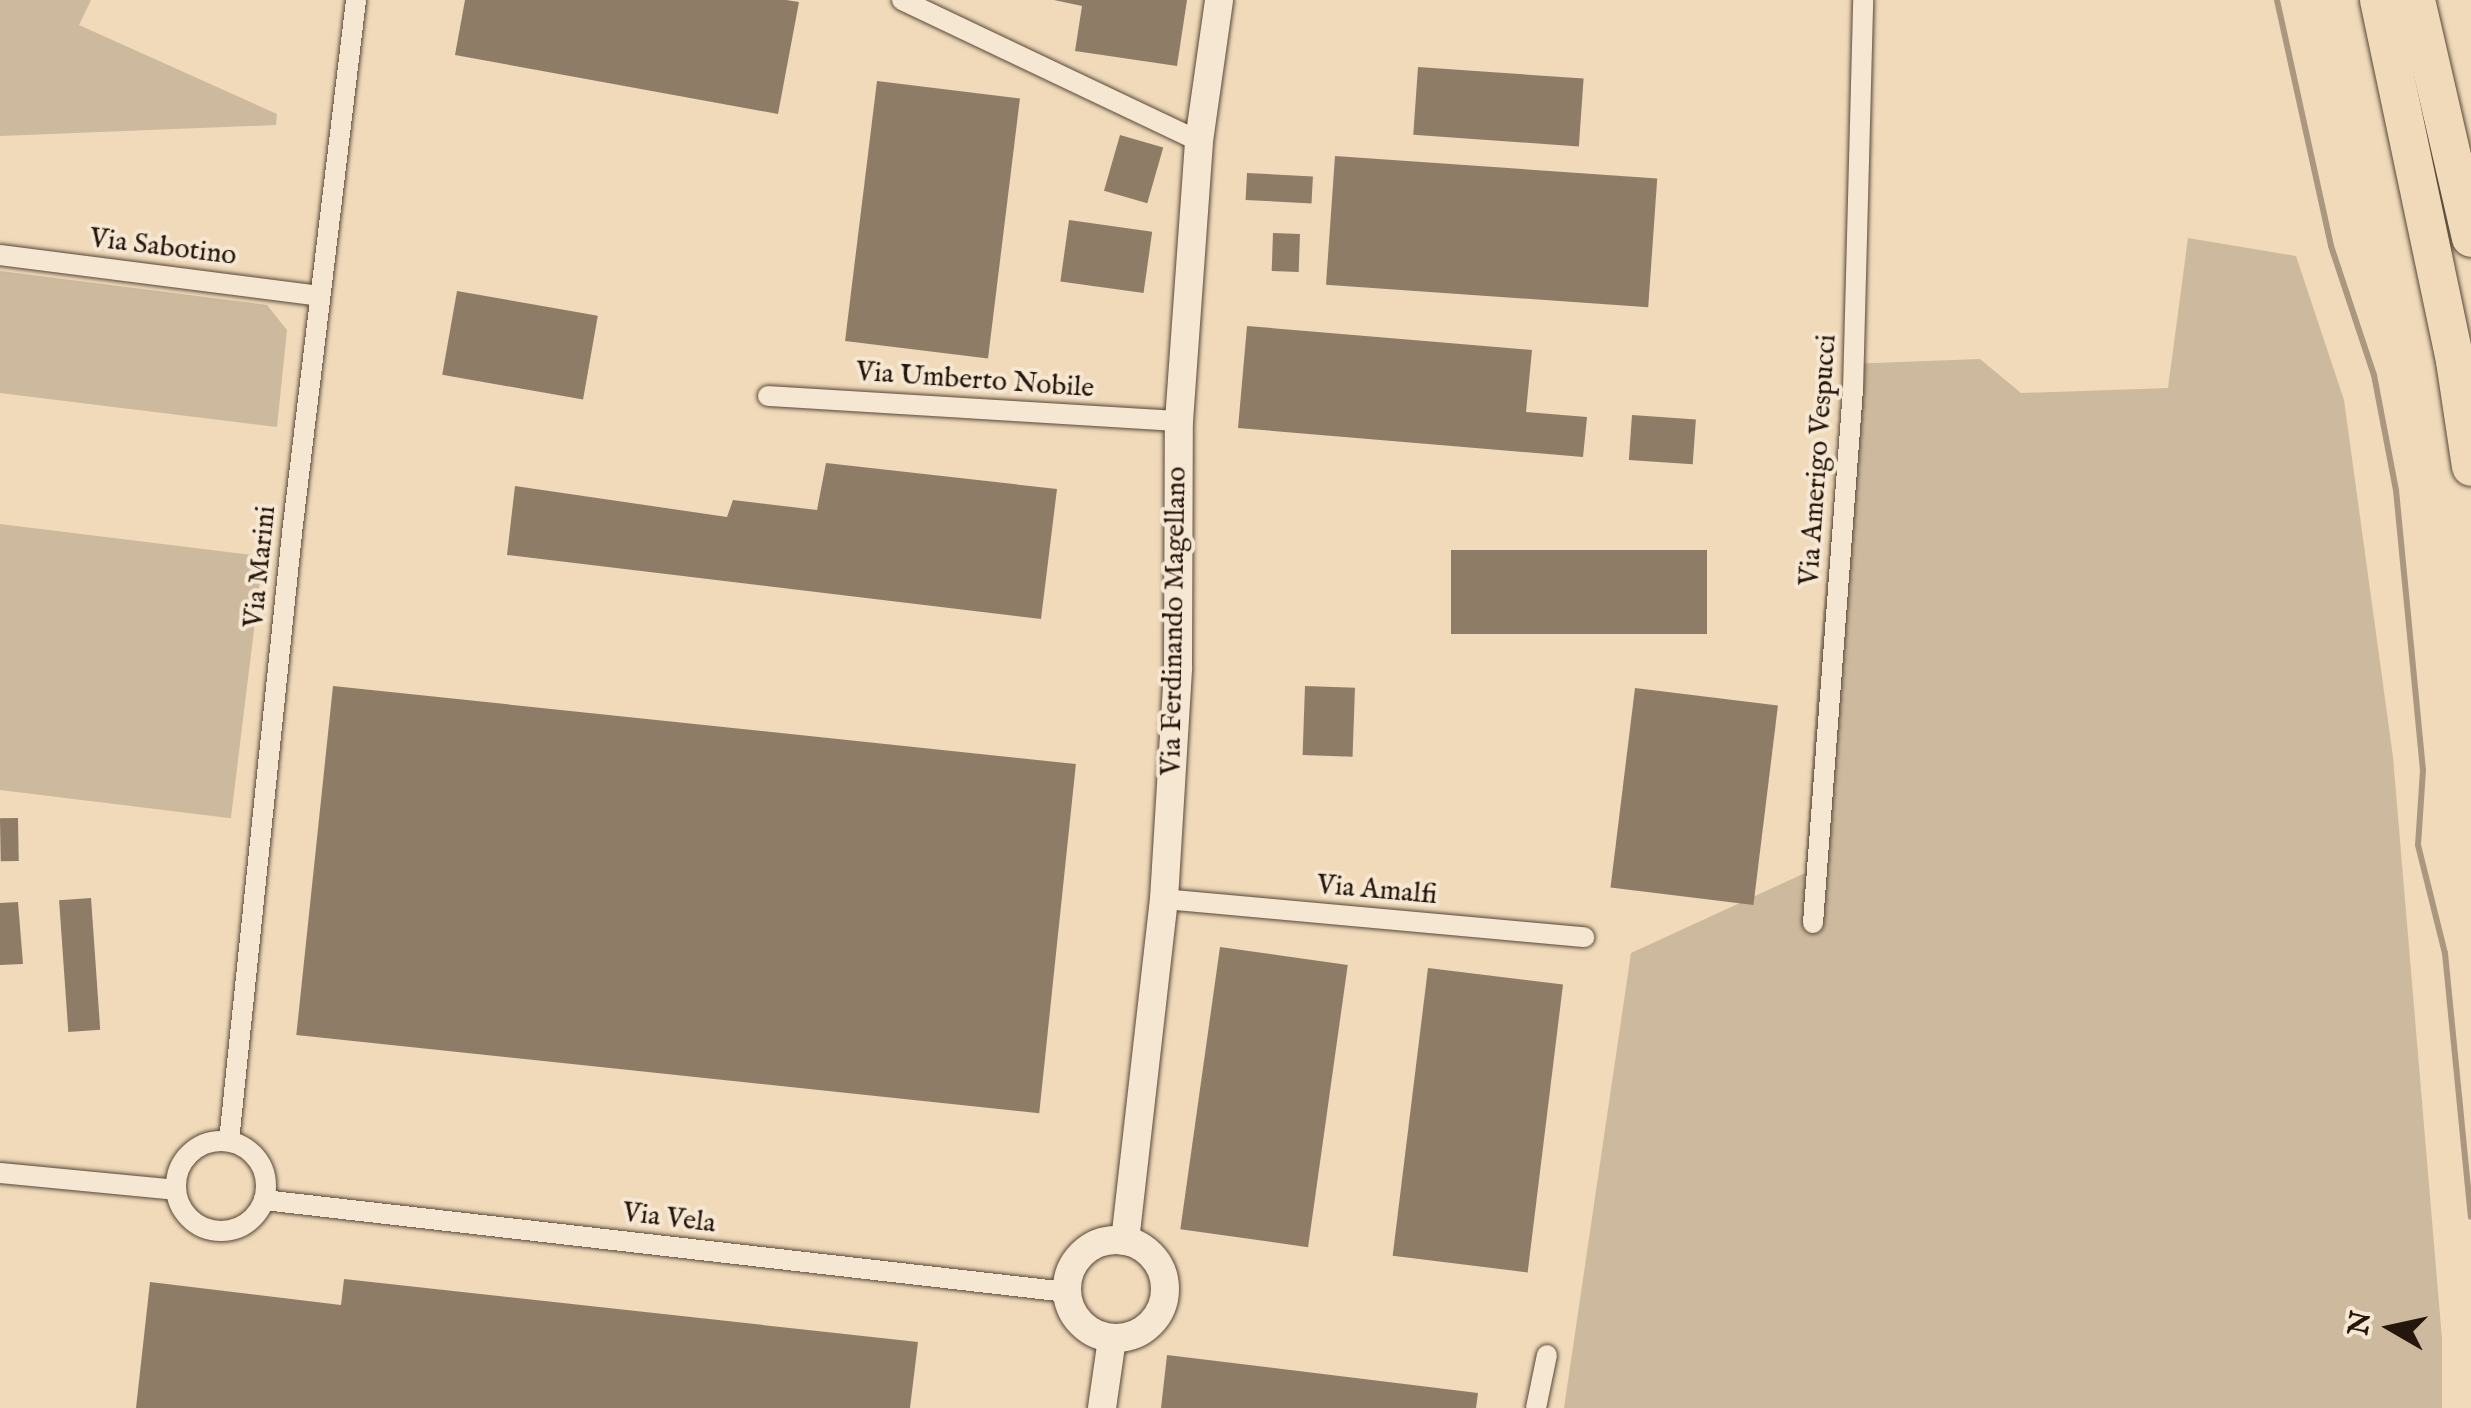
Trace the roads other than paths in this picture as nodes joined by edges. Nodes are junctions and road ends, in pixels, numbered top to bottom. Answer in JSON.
{"nodes":[{"id":1,"x":356,"y":0,"type":"edge"},
{"id":2,"x":902,"y":0,"type":"edge"},
{"id":3,"x":1219,"y":0,"type":"edge"},
{"id":4,"x":1864,"y":0,"type":"edge"},
{"id":5,"x":2379,"y":0,"type":"edge"},
{"id":6,"x":2416,"y":0,"type":"edge"},
{"id":7,"x":1199,"y":140,"type":"junction"},
{"id":8,"x":2471,"y":238,"type":"edge"},
{"id":9,"x":0,"y":255,"type":"edge"},
{"id":10,"x":320,"y":296,"type":"junction"},
{"id":11,"x":768,"y":396,"type":"dead end"},
{"id":12,"x":1179,"y":421,"type":"junction"},
{"id":13,"x":2471,"y":466,"type":"edge"},
{"id":14,"x":1164,"y":899,"type":"junction"},
{"id":15,"x":1812,"y":923,"type":"dead end"},
{"id":16,"x":1584,"y":937,"type":"dead end"},
{"id":17,"x":229,"y":1141,"type":"junction"},
{"id":18,"x":0,"y":1173,"type":"edge"},
{"id":19,"x":175,"y":1190,"type":"junction"},
{"id":20,"x":264,"y":1200,"type":"junction"},
{"id":21,"x":1125,"y":1241,"type":"junction"},
{"id":22,"x":1067,"y":1292,"type":"junction"},
{"id":23,"x":1112,"y":1338,"type":"junction"},
{"id":24,"x":1547,"y":1355,"type":"dead end"},
{"id":25,"x":1102,"y":1408,"type":"edge"},
{"id":26,"x":1536,"y":1408,"type":"edge"}],
"edges":[{"from":1,"to":10,"type":"street","name":"Via Marini"},
{"from":2,"to":7,"type":"street"},
{"from":3,"to":7,"type":"street","name":"Via Ferdinando Magellano"},
{"from":4,"to":15,"type":"street","name":"Via Amerigo Vespucci"},
{"from":5,"to":13,"type":"highway"},
{"from":6,"to":8,"type":"highway"},
{"from":7,"to":12,"type":"street","name":"Via Ferdinando Magellano"},
{"from":9,"to":10,"type":"street","name":"Via Sabotino"},
{"from":10,"to":17,"type":"street","name":"Via Marini"},
{"from":11,"to":12,"type":"street","name":"Via Umberto Nobile"},
{"from":12,"to":14,"type":"street","name":"Via Ferdinando Magellano"},
{"from":14,"to":16,"type":"street","name":"Via Amalfi"},
{"from":14,"to":21,"type":"street","name":"Via Ferdinando Magellano"},
{"from":17,"to":19,"type":"street"},
{"from":17,"to":20,"type":"street"},
{"from":18,"to":19,"type":"street"},
{"from":19,"to":20,"type":"street"},
{"from":20,"to":22,"type":"street","name":"Via Vela"},
{"from":21,"to":22,"type":"street"},
{"from":21,"to":23,"type":"street"},
{"from":22,"to":23,"type":"street"},
{"from":23,"to":25,"type":"street"},
{"from":24,"to":26,"type":"street"}]}
